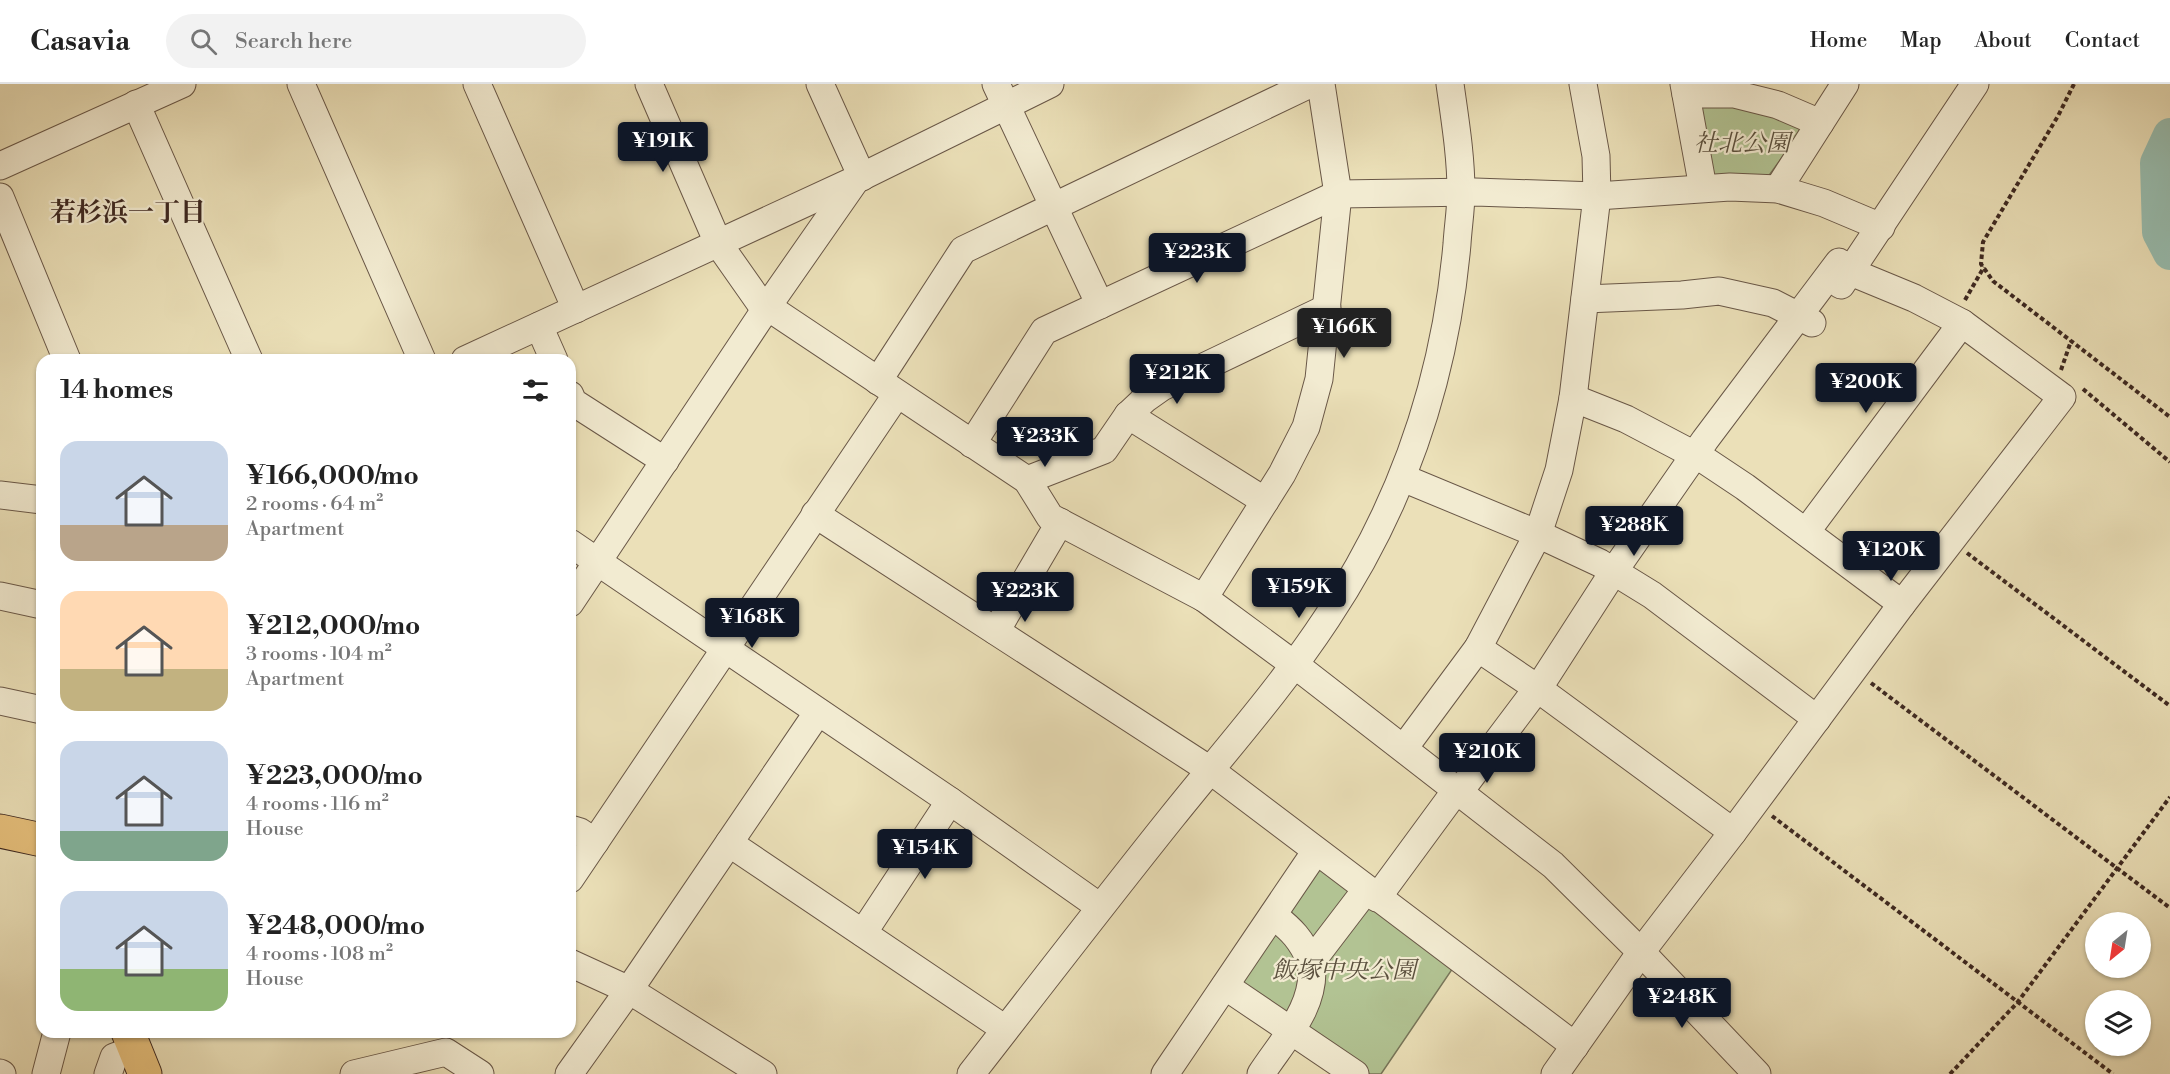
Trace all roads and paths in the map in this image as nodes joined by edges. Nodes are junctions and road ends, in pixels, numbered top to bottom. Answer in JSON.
{"nodes":[{"id":1,"x":182,"y":84,"type":"edge"},
{"id":2,"x":301,"y":84,"type":"edge"},
{"id":3,"x":477,"y":84,"type":"edge"},
{"id":4,"x":649,"y":84,"type":"edge"},
{"id":5,"x":820,"y":84,"type":"edge"},
{"id":6,"x":1050,"y":84,"type":"edge"},
{"id":7,"x":1310,"y":84,"type":"edge"},
{"id":8,"x":1321,"y":84,"type":"edge"},
{"id":9,"x":1450,"y":84,"type":"edge"},
{"id":10,"x":1583,"y":84,"type":"edge"},
{"id":11,"x":1845,"y":84,"type":"edge"},
{"id":12,"x":1975,"y":84,"type":"edge"},
{"id":13,"x":2074,"y":84,"type":"edge"},
{"id":14,"x":1685,"y":89,"type":"edge"},
{"id":15,"x":1001,"y":94,"type":"edge"},
{"id":16,"x":136,"y":105,"type":"junction"},
{"id":17,"x":1820,"y":123,"type":"junction"},
{"id":18,"x":0,"y":166,"type":"edge"},
{"id":19,"x":859,"y":178,"type":"junction"},
{"id":20,"x":1703,"y":188,"type":"junction"},
{"id":21,"x":1778,"y":189,"type":"junction"},
{"id":22,"x":1461,"y":192,"type":"junction"},
{"id":23,"x":1338,"y":194,"type":"junction"},
{"id":24,"x":1597,"y":196,"type":"junction"},
{"id":25,"x":0,"y":197,"type":"edge"},
{"id":26,"x":1053,"y":206,"type":"junction"},
{"id":27,"x":1881,"y":227,"type":"junction"},
{"id":28,"x":718,"y":243,"type":"junction"},
{"id":29,"x":11,"y":258,"type":"edge"},
{"id":30,"x":1845,"y":267,"type":"junction"},
{"id":31,"x":1984,"y":267,"type":"junction"},
{"id":32,"x":1585,"y":299,"type":"junction"},
{"id":33,"x":1100,"y":305,"type":"junction"},
{"id":34,"x":1327,"y":308,"type":"junction"},
{"id":35,"x":576,"y":309,"type":"junction"},
{"id":36,"x":766,"y":309,"type":"junction"},
{"id":37,"x":1805,"y":319,"type":"junction"},
{"id":38,"x":1959,"y":321,"type":"junction"},
{"id":39,"x":539,"y":326,"type":"junction"},
{"id":40,"x":2071,"y":341,"type":"junction"},
{"id":41,"x":64,"y":354,"type":"edge"},
{"id":42,"x":246,"y":354,"type":"edge"},
{"id":43,"x":419,"y":354,"type":"edge"},
{"id":44,"x":478,"y":354,"type":"edge"},
{"id":45,"x":551,"y":354,"type":"edge"},
{"id":46,"x":888,"y":388,"type":"junction"},
{"id":47,"x":2058,"y":394,"type":"junction"},
{"id":48,"x":1573,"y":398,"type":"junction"},
{"id":49,"x":576,"y":404,"type":"edge"},
{"id":50,"x":1128,"y":415,"type":"junction"},
{"id":51,"x":2170,"y":417,"type":"edge"},
{"id":52,"x":972,"y":444,"type":"junction"},
{"id":53,"x":1700,"y":458,"type":"junction"},
{"id":54,"x":665,"y":461,"type":"junction"},
{"id":55,"x":2170,"y":462,"type":"edge"},
{"id":56,"x":1403,"y":478,"type":"junction"},
{"id":57,"x":1027,"y":480,"type":"junction"},
{"id":58,"x":0,"y":495,"type":"edge"},
{"id":59,"x":36,"y":499,"type":"edge"},
{"id":60,"x":1265,"y":501,"type":"junction"},
{"id":61,"x":815,"y":514,"type":"junction"},
{"id":62,"x":1060,"y":522,"type":"junction"},
{"id":63,"x":1806,"y":532,"type":"junction"},
{"id":64,"x":1538,"y":534,"type":"junction"},
{"id":65,"x":1950,"y":541,"type":"junction"},
{"id":66,"x":576,"y":547,"type":"edge"},
{"id":67,"x":598,"y":562,"type":"junction"},
{"id":68,"x":1614,"y":571,"type":"junction"},
{"id":69,"x":576,"y":594,"type":"edge"},
{"id":70,"x":0,"y":596,"type":"edge"},
{"id":71,"x":1204,"y":598,"type":"junction"},
{"id":72,"x":36,"y":603,"type":"edge"},
{"id":73,"x":1902,"y":604,"type":"junction"},
{"id":74,"x":996,"y":631,"type":"junction"},
{"id":75,"x":725,"y":648,"type":"junction"},
{"id":76,"x":1478,"y":648,"type":"junction"},
{"id":77,"x":1294,"y":664,"type":"junction"},
{"id":78,"x":1854,"y":669,"type":"junction"},
{"id":79,"x":1538,"y":688,"type":"junction"},
{"id":80,"x":0,"y":701,"type":"edge"},
{"id":81,"x":2170,"y":706,"type":"edge"},
{"id":82,"x":36,"y":709,"type":"edge"},
{"id":83,"x":818,"y":712,"type":"junction"},
{"id":84,"x":1817,"y":719,"type":"junction"},
{"id":85,"x":1404,"y":748,"type":"junction"},
{"id":86,"x":1210,"y":770,"type":"junction"},
{"id":87,"x":1460,"y":791,"type":"junction"},
{"id":88,"x":2170,"y":797,"type":"edge"},
{"id":89,"x":950,"y":801,"type":"junction"},
{"id":90,"x":1755,"y":803,"type":"junction"},
{"id":91,"x":0,"y":831,"type":"edge"},
{"id":92,"x":576,"y":831,"type":"edge"},
{"id":93,"x":1733,"y":832,"type":"junction"},
{"id":94,"x":36,"y":839,"type":"edge"},
{"id":95,"x":595,"y":842,"type":"junction"},
{"id":96,"x":729,"y":843,"type":"junction"},
{"id":97,"x":1316,"y":851,"type":"junction"},
{"id":98,"x":2117,"y":868,"type":"junction"},
{"id":99,"x":576,"y":870,"type":"edge"},
{"id":100,"x":1372,"y":894,"type":"junction"},
{"id":101,"x":1100,"y":907,"type":"junction"},
{"id":102,"x":2170,"y":908,"type":"edge"},
{"id":103,"x":1273,"y":915,"type":"junction"},
{"id":104,"x":863,"y":933,"type":"junction"},
{"id":105,"x":1641,"y":952,"type":"junction"},
{"id":106,"x":1311,"y":962,"type":"junction"},
{"id":107,"x":576,"y":966,"type":"edge"},
{"id":108,"x":1225,"y":986,"type":"junction"},
{"id":109,"x":629,"y":990,"type":"junction"},
{"id":110,"x":2016,"y":1003,"type":"junction"},
{"id":111,"x":1005,"y":1029,"type":"junction"},
{"id":112,"x":1290,"y":1030,"type":"junction"},
{"id":113,"x":55,"y":1038,"type":"edge"},
{"id":114,"x":1575,"y":1046,"type":"junction"},
{"id":115,"x":136,"y":1052,"type":"edge"},
{"id":116,"x":46,"y":1074,"type":"edge"},
{"id":117,"x":108,"y":1074,"type":"edge"},
{"id":118,"x":354,"y":1074,"type":"edge"},
{"id":119,"x":480,"y":1074,"type":"edge"},
{"id":120,"x":569,"y":1074,"type":"edge"},
{"id":121,"x":763,"y":1074,"type":"edge"},
{"id":122,"x":970,"y":1074,"type":"edge"},
{"id":123,"x":1165,"y":1074,"type":"edge"},
{"id":124,"x":1261,"y":1074,"type":"edge"},
{"id":125,"x":1355,"y":1074,"type":"edge"},
{"id":126,"x":1555,"y":1074,"type":"edge"},
{"id":127,"x":1756,"y":1074,"type":"edge"},
{"id":128,"x":1950,"y":1074,"type":"edge"},
{"id":129,"x":2113,"y":1074,"type":"edge"}],
"edges":[{"from":1,"to":16,"type":"street"},
{"from":2,"to":43,"type":"street"},
{"from":3,"to":35,"type":"street"},
{"from":4,"to":28,"type":"street"},
{"from":5,"to":19,"type":"street"},
{"from":6,"to":15,"type":"street"},
{"from":7,"to":26,"type":"street"},
{"from":8,"to":23,"type":"street"},
{"from":9,"to":22,"type":"street"},
{"from":10,"to":24,"type":"street"},
{"from":11,"to":17,"type":"street"},
{"from":12,"to":27,"type":"street"},
{"from":13,"to":31,"type":"path"},
{"from":14,"to":17,"type":"street"},
{"from":14,"to":20,"type":"street"},
{"from":15,"to":19,"type":"street"},
{"from":15,"to":26,"type":"street"},
{"from":16,"to":18,"type":"street"},
{"from":16,"to":42,"type":"street"},
{"from":17,"to":21,"type":"street"},
{"from":19,"to":28,"type":"street"},
{"from":19,"to":36,"type":"street"},
{"from":20,"to":21,"type":"street"},
{"from":20,"to":24,"type":"street"},
{"from":21,"to":27,"type":"street"},
{"from":22,"to":23,"type":"street"},
{"from":22,"to":24,"type":"street"},
{"from":22,"to":56,"type":"street"},
{"from":23,"to":33,"type":"street"},
{"from":23,"to":34,"type":"street"},
{"from":24,"to":32,"type":"street"},
{"from":25,"to":29,"type":"street"},
{"from":26,"to":33,"type":"street"},
{"from":26,"to":46,"type":"street"},
{"from":27,"to":30,"type":"street"},
{"from":28,"to":35,"type":"street"},
{"from":28,"to":36,"type":"street"},
{"from":29,"to":41,"type":"street"},
{"from":30,"to":37,"type":"street"},
{"from":30,"to":38,"type":"street"},
{"from":31,"to":38,"type":"path"},
{"from":31,"to":40,"type":"path"},
{"from":32,"to":37,"type":"street"},
{"from":32,"to":48,"type":"street"},
{"from":33,"to":52,"type":"street"},
{"from":34,"to":50,"type":"street"},
{"from":34,"to":60,"type":"street"},
{"from":35,"to":39,"type":"street"},
{"from":36,"to":46,"type":"street"},
{"from":36,"to":54,"type":"street"},
{"from":37,"to":53,"type":"street"},
{"from":38,"to":47,"type":"street"},
{"from":38,"to":63,"type":"street"},
{"from":39,"to":44,"type":"street"},
{"from":39,"to":45,"type":"street"},
{"from":40,"to":47,"type":"path"},
{"from":40,"to":51,"type":"path"},
{"from":46,"to":52,"type":"street"},
{"from":46,"to":61,"type":"street"},
{"from":47,"to":55,"type":"path"},
{"from":47,"to":65,"type":"street"},
{"from":48,"to":53,"type":"street"},
{"from":48,"to":64,"type":"street"},
{"from":49,"to":54,"type":"street"},
{"from":50,"to":57,"type":"street"},
{"from":50,"to":60,"type":"street"},
{"from":52,"to":57,"type":"street"},
{"from":53,"to":63,"type":"street"},
{"from":53,"to":68,"type":"street"},
{"from":54,"to":67,"type":"street"},
{"from":56,"to":64,"type":"street"},
{"from":56,"to":77,"type":"street"},
{"from":57,"to":62,"type":"street"},
{"from":58,"to":59,"type":"street"},
{"from":60,"to":71,"type":"street"},
{"from":61,"to":74,"type":"street"},
{"from":61,"to":75,"type":"street"},
{"from":62,"to":71,"type":"street"},
{"from":62,"to":74,"type":"street"},
{"from":63,"to":73,"type":"street"},
{"from":64,"to":68,"type":"street"},
{"from":64,"to":76,"type":"street"},
{"from":65,"to":73,"type":"street"},
{"from":65,"to":81,"type":"path"},
{"from":66,"to":67,"type":"street"},
{"from":67,"to":69,"type":"street"},
{"from":67,"to":75,"type":"street"},
{"from":68,"to":79,"type":"street"},
{"from":68,"to":84,"type":"street"},
{"from":70,"to":72,"type":"street"},
{"from":71,"to":77,"type":"street"},
{"from":73,"to":78,"type":"street"},
{"from":74,"to":86,"type":"street"},
{"from":75,"to":83,"type":"street"},
{"from":75,"to":95,"type":"street"},
{"from":76,"to":79,"type":"street"},
{"from":76,"to":85,"type":"street"},
{"from":77,"to":85,"type":"street"},
{"from":77,"to":86,"type":"street"},
{"from":78,"to":84,"type":"street"},
{"from":78,"to":98,"type":"path"},
{"from":79,"to":87,"type":"street"},
{"from":79,"to":93,"type":"street"},
{"from":80,"to":82,"type":"street"},
{"from":83,"to":89,"type":"street"},
{"from":83,"to":96,"type":"street"},
{"from":84,"to":90,"type":"street"},
{"from":85,"to":87,"type":"street"},
{"from":86,"to":97,"type":"street"},
{"from":86,"to":101,"type":"street"},
{"from":87,"to":100,"type":"street"},
{"from":87,"to":105,"type":"street"},
{"from":88,"to":98,"type":"path"},
{"from":89,"to":101,"type":"street"},
{"from":89,"to":104,"type":"street"},
{"from":90,"to":93,"type":"street"},
{"from":90,"to":110,"type":"path"},
{"from":91,"to":94,"type":"main road"},
{"from":92,"to":95,"type":"street"},
{"from":93,"to":105,"type":"street"},
{"from":95,"to":99,"type":"street"},
{"from":96,"to":104,"type":"street"},
{"from":96,"to":109,"type":"street"},
{"from":97,"to":100,"type":"street"},
{"from":97,"to":103,"type":"street"},
{"from":98,"to":102,"type":"path"},
{"from":98,"to":110,"type":"path"},
{"from":100,"to":106,"type":"street"},
{"from":100,"to":114,"type":"street"},
{"from":101,"to":111,"type":"street"},
{"from":103,"to":106,"type":"street"},
{"from":103,"to":108,"type":"street"},
{"from":104,"to":111,"type":"street"},
{"from":105,"to":114,"type":"street"},
{"from":105,"to":127,"type":"street"},
{"from":106,"to":112,"type":"street"},
{"from":107,"to":109,"type":"street"},
{"from":108,"to":112,"type":"street"},
{"from":108,"to":123,"type":"street"},
{"from":109,"to":120,"type":"street"},
{"from":109,"to":121,"type":"street"},
{"from":110,"to":128,"type":"path"},
{"from":110,"to":129,"type":"path"},
{"from":111,"to":122,"type":"street"},
{"from":112,"to":124,"type":"street"},
{"from":112,"to":125,"type":"street"},
{"from":113,"to":116,"type":"street"},
{"from":114,"to":126,"type":"street"},
{"from":115,"to":117,"type":"street"},
{"from":118,"to":119,"type":"street"}]}
